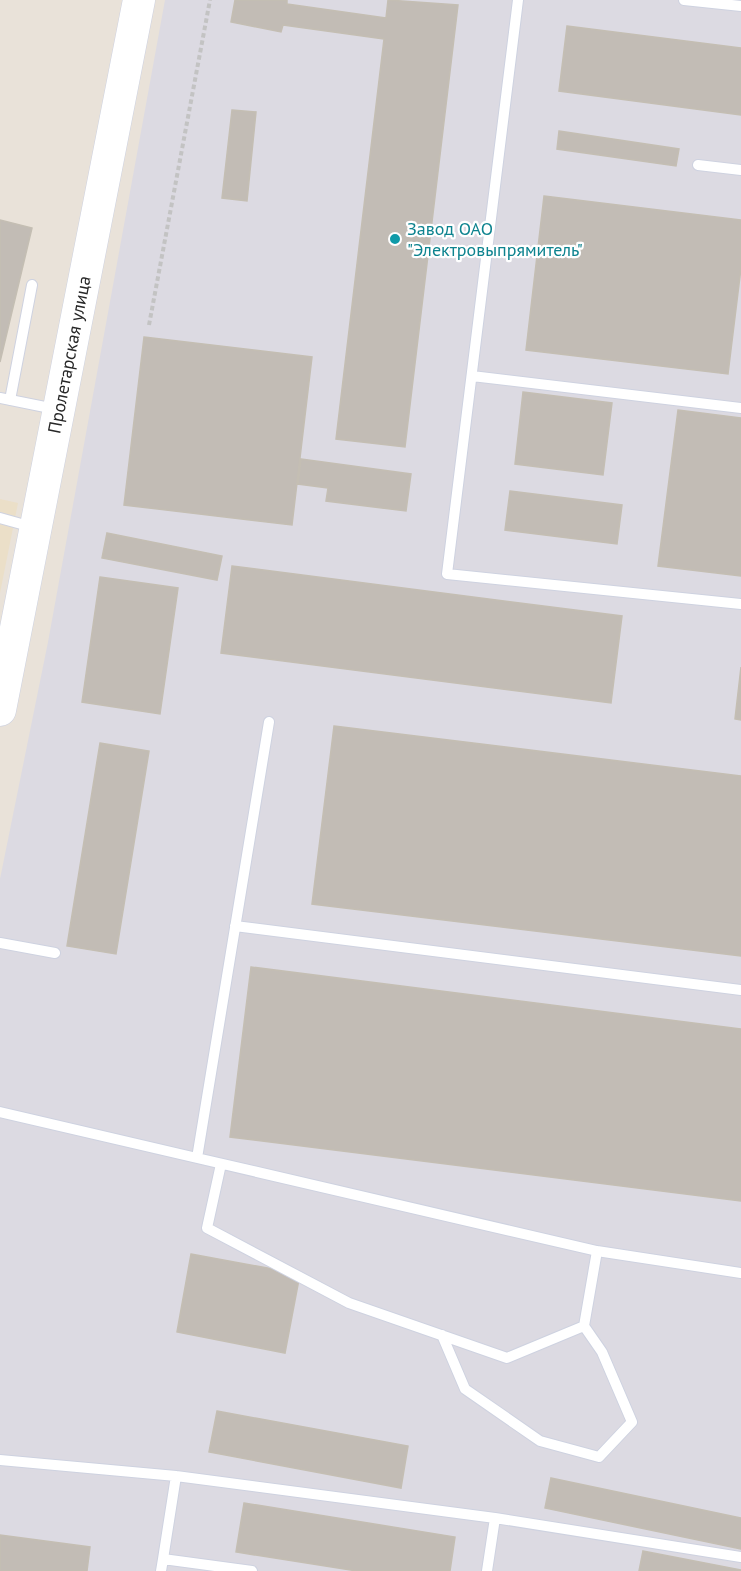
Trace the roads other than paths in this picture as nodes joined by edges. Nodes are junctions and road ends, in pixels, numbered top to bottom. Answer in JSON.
{"nodes":[{"id":1,"x":138,"y":0,"type":"edge"},
{"id":2,"x":518,"y":0,"type":"edge"},
{"id":3,"x":684,"y":0,"type":"edge"},
{"id":4,"x":741,"y":6,"type":"edge"},
{"id":5,"x":698,"y":165,"type":"dead end"},
{"id":6,"x":741,"y":170,"type":"edge"},
{"id":7,"x":32,"y":285,"type":"dead end"},
{"id":8,"x":472,"y":376,"type":"junction"},
{"id":9,"x":5,"y":399,"type":"edge"},
{"id":10,"x":741,"y":408,"type":"edge"},
{"id":11,"x":59,"y":410,"type":"junction"},
{"id":12,"x":0,"y":518,"type":"edge"},
{"id":13,"x":36,"y":528,"type":"junction"},
{"id":14,"x":741,"y":604,"type":"edge"},
{"id":15,"x":0,"y":711,"type":"edge"},
{"id":16,"x":269,"y":722,"type":"dead end"},
{"id":17,"x":235,"y":926,"type":"junction"},
{"id":18,"x":0,"y":943,"type":"edge"},
{"id":19,"x":55,"y":953,"type":"dead end"},
{"id":20,"x":741,"y":990,"type":"edge"},
{"id":21,"x":0,"y":1112,"type":"edge"},
{"id":22,"x":196,"y":1158,"type":"junction"},
{"id":23,"x":221,"y":1164,"type":"junction"},
{"id":24,"x":597,"y":1251,"type":"junction"},
{"id":25,"x":741,"y":1273,"type":"edge"},
{"id":26,"x":584,"y":1326,"type":"junction"},
{"id":27,"x":442,"y":1335,"type":"junction"},
{"id":28,"x":0,"y":1460,"type":"edge"},
{"id":29,"x":176,"y":1476,"type":"junction"},
{"id":30,"x":495,"y":1518,"type":"junction"},
{"id":31,"x":741,"y":1557,"type":"edge"},
{"id":32,"x":163,"y":1558,"type":"junction"},
{"id":33,"x":161,"y":1571,"type":"edge"},
{"id":34,"x":252,"y":1571,"type":"edge"},
{"id":35,"x":487,"y":1571,"type":"edge"}],
"edges":[{"from":1,"to":11,"type":"street","name":"Пролетарская улица"},
{"from":2,"to":8,"type":"lane"},
{"from":3,"to":4,"type":"lane"},
{"from":5,"to":6,"type":"lane"},
{"from":7,"to":9,"type":"lane"},
{"from":8,"to":10,"type":"lane"},
{"from":8,"to":14,"type":"lane"},
{"from":9,"to":11,"type":"lane"},
{"from":11,"to":13,"type":"street","name":"Пролетарская улица"},
{"from":12,"to":13,"type":"lane"},
{"from":13,"to":15,"type":"street","name":"Пролетарская улица"},
{"from":16,"to":17,"type":"lane"},
{"from":17,"to":20,"type":"lane"},
{"from":17,"to":22,"type":"lane"},
{"from":18,"to":19,"type":"lane"},
{"from":21,"to":22,"type":"lane"},
{"from":22,"to":23,"type":"lane"},
{"from":23,"to":24,"type":"lane"},
{"from":23,"to":27,"type":"lane"},
{"from":24,"to":25,"type":"lane"},
{"from":24,"to":26,"type":"lane"},
{"from":26,"to":27,"type":"lane"},
{"from":26,"to":27,"type":"lane"},
{"from":28,"to":29,"type":"lane"},
{"from":29,"to":30,"type":"lane"},
{"from":29,"to":32,"type":"lane"},
{"from":30,"to":31,"type":"lane"},
{"from":30,"to":35,"type":"lane"},
{"from":32,"to":33,"type":"lane"},
{"from":32,"to":34,"type":"lane"}]}
